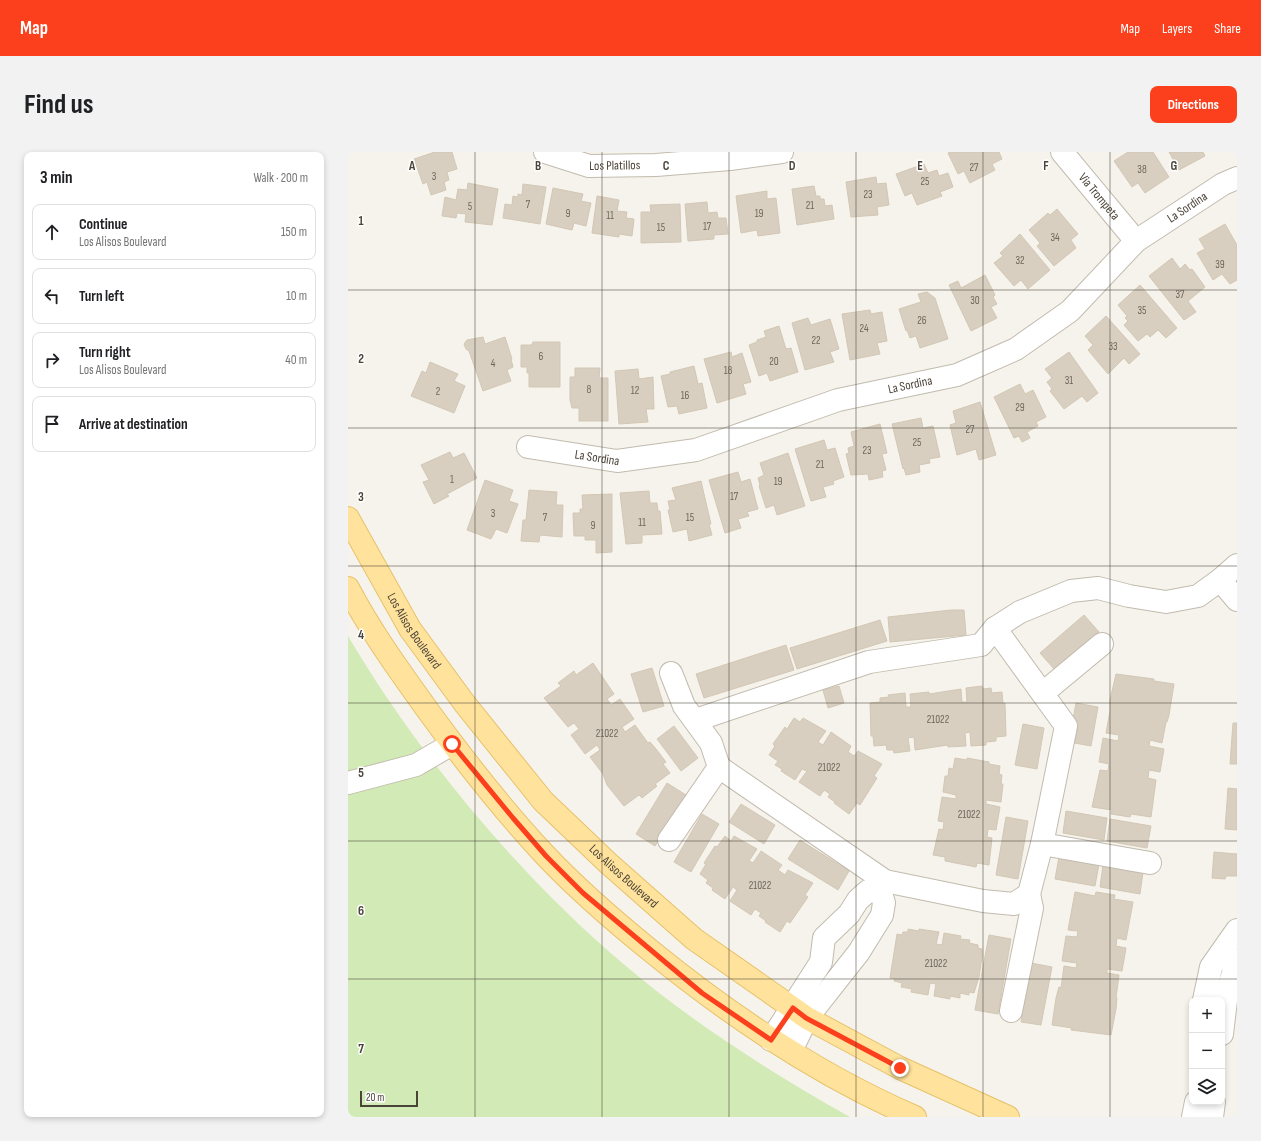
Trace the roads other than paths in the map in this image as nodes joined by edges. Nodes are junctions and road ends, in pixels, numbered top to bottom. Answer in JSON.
{"nodes":[{"id":1,"x":545,"y":152,"type":"edge"},
{"id":2,"x":782,"y":152,"type":"edge"},
{"id":3,"x":1062,"y":152,"type":"edge"},
{"id":4,"x":1237,"y":178,"type":"edge"},
{"id":5,"x":1136,"y":241,"type":"junction"},
{"id":6,"x":528,"y":447,"type":"dead end"},
{"id":7,"x":348,"y":518,"type":"edge"},
{"id":8,"x":1237,"y":565,"type":"edge"},
{"id":9,"x":1220,"y":580,"type":"junction"},
{"id":10,"x":348,"y":588,"type":"edge"},
{"id":11,"x":1237,"y":600,"type":"edge"},
{"id":12,"x":995,"y":628,"type":"junction"},
{"id":13,"x":1102,"y":644,"type":"dead end"},
{"id":14,"x":671,"y":673,"type":"dead end"},
{"id":15,"x":1043,"y":693,"type":"junction"},
{"id":16,"x":696,"y":720,"type":"junction"},
{"id":17,"x":452,"y":744,"type":"junction"},
{"id":18,"x":719,"y":767,"type":"junction"},
{"id":19,"x":348,"y":783,"type":"edge"},
{"id":20,"x":669,"y":840,"type":"dead end"},
{"id":21,"x":1042,"y":844,"type":"junction"},
{"id":22,"x":1150,"y":862,"type":"dead end"},
{"id":23,"x":882,"y":885,"type":"junction"},
{"id":24,"x":1029,"y":894,"type":"junction"},
{"id":25,"x":841,"y":922,"type":"junction"},
{"id":26,"x":1237,"y":930,"type":"edge"},
{"id":27,"x":868,"y":937,"type":"junction"},
{"id":28,"x":1237,"y":961,"type":"edge"},
{"id":29,"x":1205,"y":997,"type":"edge"},
{"id":30,"x":1011,"y":1011,"type":"dead end"},
{"id":31,"x":800,"y":1013,"type":"junction"},
{"id":32,"x":1222,"y":1033,"type":"edge"},
{"id":33,"x":771,"y":1040,"type":"junction"},
{"id":34,"x":790,"y":1051,"type":"junction"},
{"id":35,"x":1195,"y":1105,"type":"edge"},
{"id":36,"x":1214,"y":1105,"type":"edge"},
{"id":37,"x":915,"y":1117,"type":"edge"},
{"id":38,"x":1008,"y":1117,"type":"edge"},
{"id":39,"x":1193,"y":1117,"type":"edge"},
{"id":40,"x":1212,"y":1117,"type":"edge"}],
"edges":[{"from":1,"to":2,"type":"street","name":"Los Platillos"},
{"from":3,"to":5,"type":"street","name":"Via Trompeta"},
{"from":4,"to":5,"type":"street","name":"La Sordina"},
{"from":5,"to":6,"type":"street","name":"La Sordina"},
{"from":7,"to":31,"type":"main road","name":"Los Alisos Boulevard"},
{"from":8,"to":9,"type":"street"},
{"from":9,"to":11,"type":"street"},
{"from":9,"to":12,"type":"street"},
{"from":10,"to":17,"type":"main road"},
{"from":12,"to":15,"type":"street"},
{"from":12,"to":16,"type":"street"},
{"from":13,"to":15,"type":"street"},
{"from":14,"to":16,"type":"street"},
{"from":15,"to":21,"type":"street"},
{"from":16,"to":18,"type":"street"},
{"from":17,"to":19,"type":"street"},
{"from":17,"to":33,"type":"main road"},
{"from":18,"to":20,"type":"street"},
{"from":18,"to":23,"type":"street"},
{"from":21,"to":22,"type":"street"},
{"from":21,"to":24,"type":"street"},
{"from":23,"to":24,"type":"street"},
{"from":23,"to":25,"type":"street"},
{"from":23,"to":27,"type":"street"},
{"from":24,"to":30,"type":"street"},
{"from":25,"to":27,"type":"street"},
{"from":25,"to":31,"type":"street"},
{"from":26,"to":29,"type":"street"},
{"from":27,"to":31,"type":"street"},
{"from":28,"to":32,"type":"street"},
{"from":31,"to":33,"type":"street"},
{"from":31,"to":34,"type":"street"},
{"from":31,"to":38,"type":"main road","name":"Los Alisos Boulevard"},
{"from":33,"to":34,"type":"main road"},
{"from":34,"to":37,"type":"main road"},
{"from":35,"to":39,"type":"street"},
{"from":36,"to":40,"type":"street"}]}
